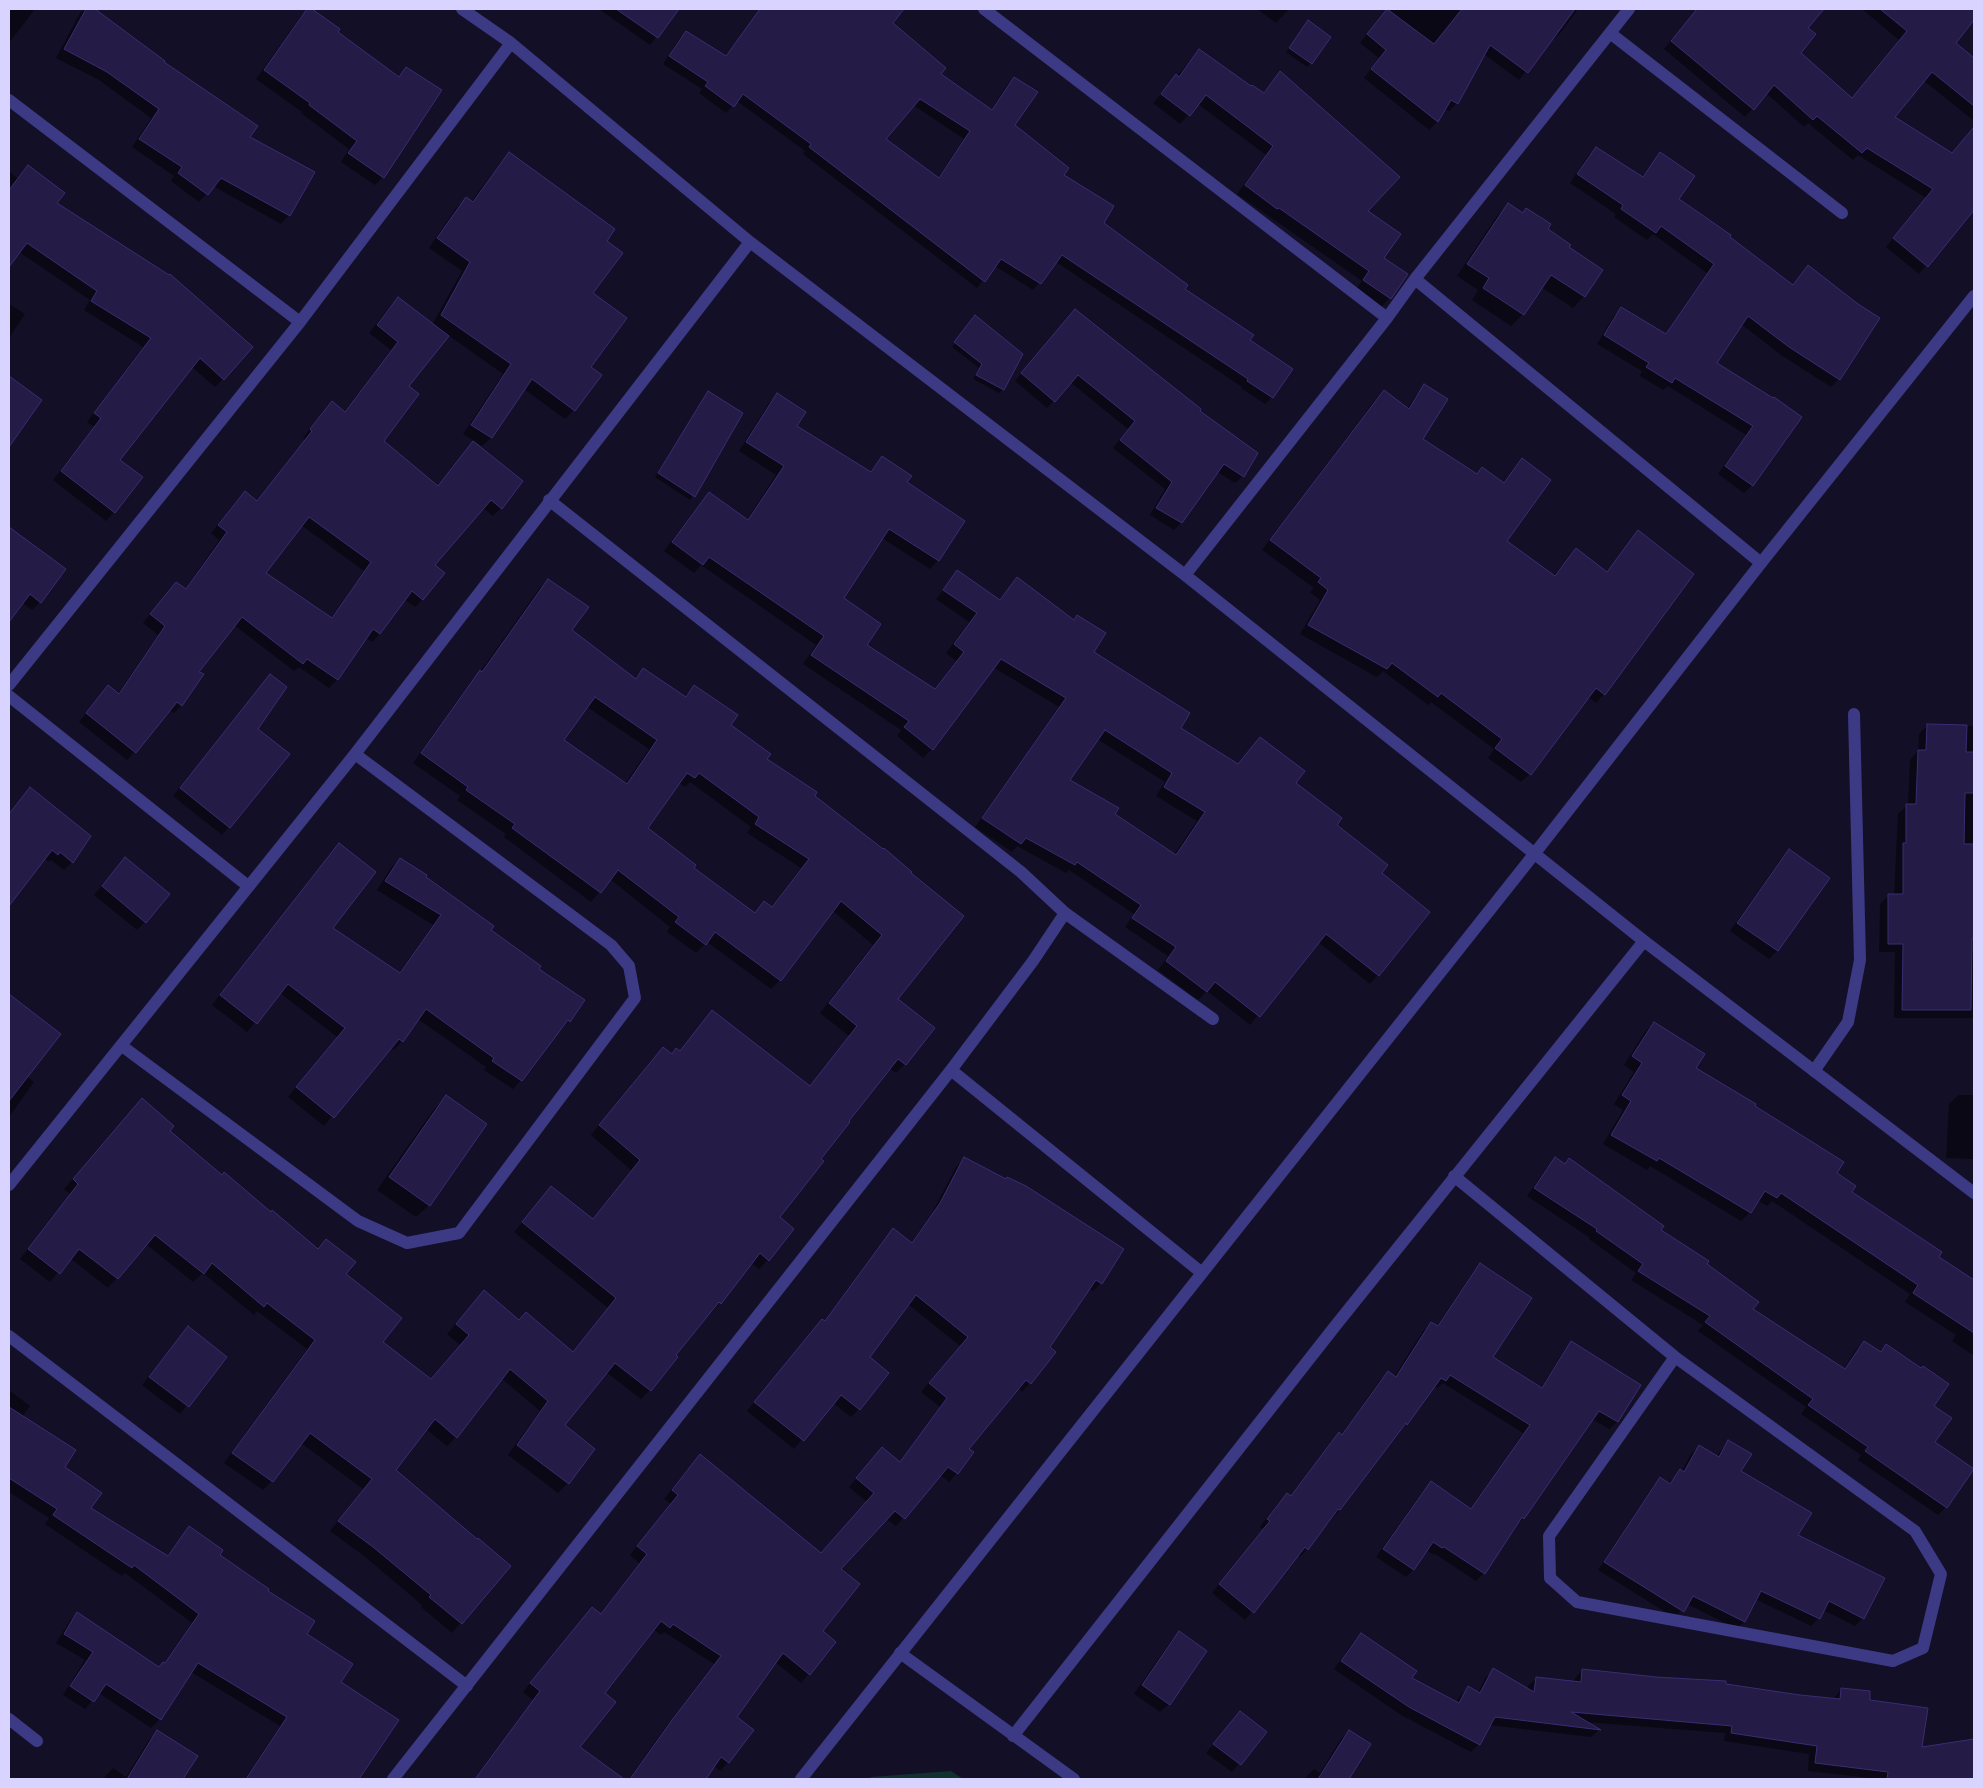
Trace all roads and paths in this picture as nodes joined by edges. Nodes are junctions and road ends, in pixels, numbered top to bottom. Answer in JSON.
{"nodes":[{"id":1,"x":462,"y":9,"type":"edge"},
{"id":2,"x":984,"y":9,"type":"edge"},
{"id":3,"x":1629,"y":9,"type":"edge"},
{"id":4,"x":1610,"y":33,"type":"junction"},
{"id":5,"x":511,"y":43,"type":"junction"},
{"id":6,"x":9,"y":100,"type":"edge"},
{"id":7,"x":1842,"y":213,"type":"dead end"},
{"id":8,"x":750,"y":242,"type":"junction"},
{"id":9,"x":1415,"y":279,"type":"junction"},
{"id":10,"x":1974,"y":296,"type":"edge"},
{"id":11,"x":1387,"y":318,"type":"junction"},
{"id":12,"x":300,"y":322,"type":"junction"},
{"id":13,"x":549,"y":500,"type":"junction"},
{"id":14,"x":1761,"y":563,"type":"junction"},
{"id":15,"x":1185,"y":575,"type":"junction"},
{"id":16,"x":9,"y":686,"type":"edge"},
{"id":17,"x":9,"y":696,"type":"edge"},
{"id":18,"x":1854,"y":714,"type":"dead end"},
{"id":19,"x":355,"y":754,"type":"junction"},
{"id":20,"x":1535,"y":853,"type":"junction"},
{"id":21,"x":248,"y":886,"type":"junction"},
{"id":22,"x":1065,"y":913,"type":"junction"},
{"id":23,"x":1644,"y":941,"type":"junction"},
{"id":24,"x":1213,"y":1019,"type":"dead end"},
{"id":25,"x":122,"y":1046,"type":"junction"},
{"id":26,"x":950,"y":1070,"type":"junction"},
{"id":27,"x":1814,"y":1071,"type":"junction"},
{"id":28,"x":1454,"y":1176,"type":"junction"},
{"id":29,"x":9,"y":1185,"type":"edge"},
{"id":30,"x":1974,"y":1194,"type":"edge"},
{"id":31,"x":1202,"y":1273,"type":"junction"},
{"id":32,"x":9,"y":1336,"type":"edge"},
{"id":33,"x":1675,"y":1357,"type":"junction"},
{"id":34,"x":900,"y":1653,"type":"junction"},
{"id":35,"x":467,"y":1686,"type":"junction"},
{"id":36,"x":9,"y":1719,"type":"edge"},
{"id":37,"x":1013,"y":1736,"type":"junction"},
{"id":38,"x":37,"y":1741,"type":"dead end"},
{"id":39,"x":393,"y":1779,"type":"edge"},
{"id":40,"x":801,"y":1779,"type":"edge"},
{"id":41,"x":1074,"y":1779,"type":"edge"}],
"edges":[{"from":1,"to":5,"type":"street"},
{"from":2,"to":11,"type":"street"},
{"from":3,"to":4,"type":"street"},
{"from":4,"to":7,"type":"street"},
{"from":4,"to":9,"type":"street"},
{"from":5,"to":8,"type":"street"},
{"from":5,"to":12,"type":"street"},
{"from":6,"to":12,"type":"street"},
{"from":8,"to":13,"type":"street"},
{"from":8,"to":15,"type":"street"},
{"from":9,"to":11,"type":"street"},
{"from":9,"to":14,"type":"street"},
{"from":10,"to":14,"type":"street"},
{"from":11,"to":15,"type":"street"},
{"from":12,"to":16,"type":"street"},
{"from":13,"to":19,"type":"street"},
{"from":13,"to":22,"type":"street"},
{"from":14,"to":20,"type":"street"},
{"from":15,"to":20,"type":"street"},
{"from":17,"to":21,"type":"street"},
{"from":18,"to":27,"type":"street"},
{"from":19,"to":21,"type":"street"},
{"from":19,"to":25,"type":"street"},
{"from":20,"to":23,"type":"street"},
{"from":20,"to":31,"type":"street"},
{"from":21,"to":25,"type":"street"},
{"from":22,"to":24,"type":"street"},
{"from":22,"to":26,"type":"street"},
{"from":23,"to":27,"type":"street"},
{"from":23,"to":28,"type":"street"},
{"from":25,"to":29,"type":"street"},
{"from":26,"to":31,"type":"street"},
{"from":26,"to":35,"type":"street"},
{"from":27,"to":30,"type":"street"},
{"from":28,"to":33,"type":"street"},
{"from":28,"to":37,"type":"street"},
{"from":31,"to":34,"type":"street"},
{"from":32,"to":35,"type":"street"},
{"from":33,"to":33,"type":"street"},
{"from":34,"to":37,"type":"street"},
{"from":34,"to":40,"type":"street"},
{"from":35,"to":39,"type":"street"},
{"from":36,"to":38,"type":"street"},
{"from":37,"to":41,"type":"street"}]}
